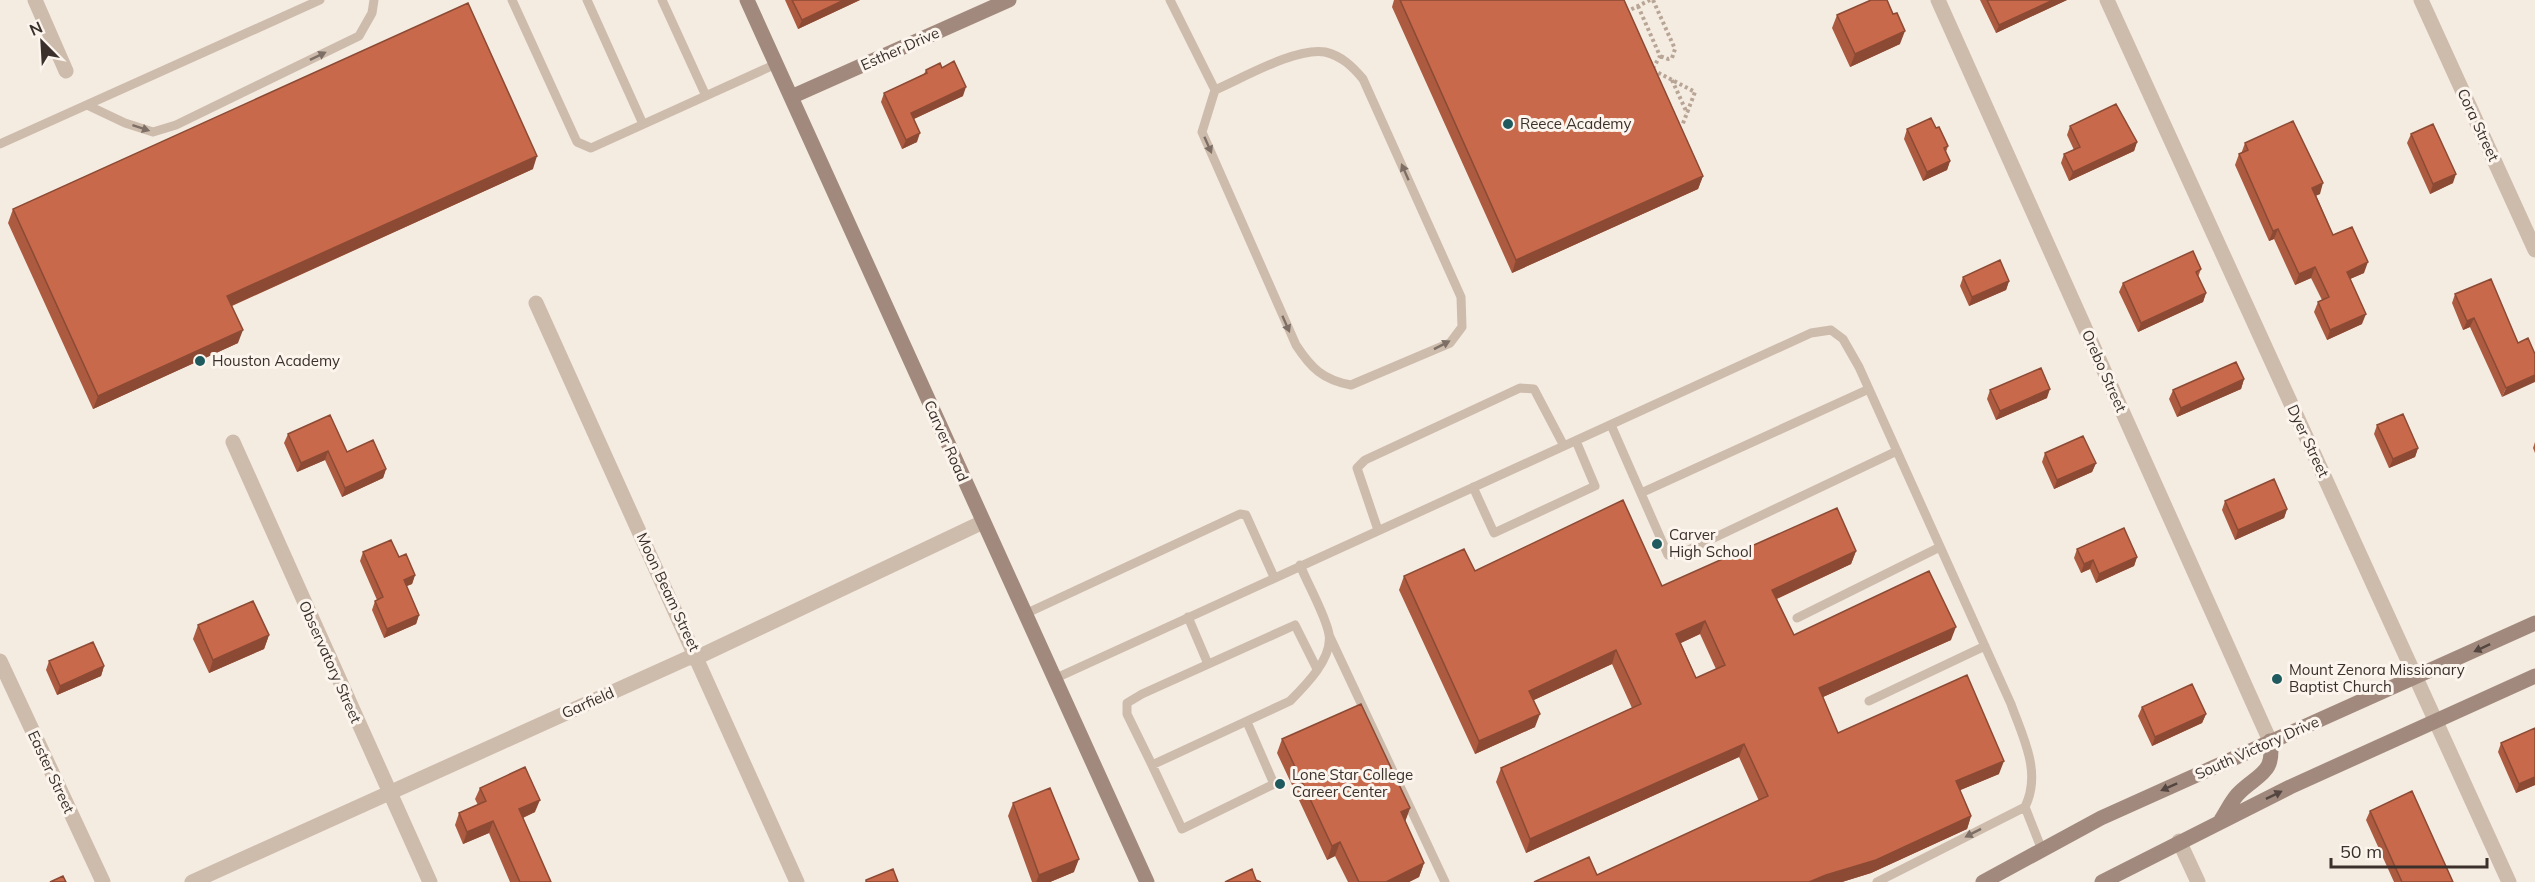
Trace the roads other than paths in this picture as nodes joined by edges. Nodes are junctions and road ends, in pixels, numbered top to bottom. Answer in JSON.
{"nodes":[{"id":1,"x":35,"y":0,"type":"edge"},
{"id":2,"x":320,"y":0,"type":"edge"},
{"id":3,"x":374,"y":0,"type":"edge"},
{"id":4,"x":512,"y":0,"type":"edge"},
{"id":5,"x":587,"y":0,"type":"edge"},
{"id":6,"x":662,"y":0,"type":"edge"},
{"id":7,"x":747,"y":0,"type":"edge"},
{"id":8,"x":1009,"y":0,"type":"edge"},
{"id":9,"x":1170,"y":0,"type":"edge"},
{"id":10,"x":1938,"y":0,"type":"edge"},
{"id":11,"x":2107,"y":0,"type":"edge"},
{"id":12,"x":2421,"y":0,"type":"edge"},
{"id":13,"x":776,"y":64,"type":"junction"},
{"id":14,"x":66,"y":71,"type":"dead end"},
{"id":15,"x":1215,"y":90,"type":"junction"},
{"id":16,"x":706,"y":96,"type":"junction"},
{"id":17,"x":791,"y":98,"type":"junction"},
{"id":18,"x":87,"y":105,"type":"junction"},
{"id":19,"x":643,"y":124,"type":"junction"},
{"id":20,"x":0,"y":144,"type":"edge"},
{"id":21,"x":2535,"y":250,"type":"edge"},
{"id":22,"x":536,"y":303,"type":"dead end"},
{"id":23,"x":1869,"y":389,"type":"junction"},
{"id":24,"x":1611,"y":425,"type":"junction"},
{"id":25,"x":1576,"y":441,"type":"junction"},
{"id":26,"x":233,"y":442,"type":"dead end"},
{"id":27,"x":1564,"y":446,"type":"junction"},
{"id":28,"x":1897,"y":451,"type":"junction"},
{"id":29,"x":1473,"y":487,"type":"junction"},
{"id":30,"x":1641,"y":494,"type":"junction"},
{"id":31,"x":983,"y":522,"type":"junction"},
{"id":32,"x":1378,"y":530,"type":"junction"},
{"id":33,"x":1940,"y":547,"type":"junction"},
{"id":34,"x":1300,"y":565,"type":"junction"},
{"id":35,"x":1274,"y":577,"type":"junction"},
{"id":36,"x":1025,"y":614,"type":"junction"},
{"id":37,"x":1188,"y":617,"type":"junction"},
{"id":38,"x":1797,"y":618,"type":"dead end"},
{"id":39,"x":2535,"y":623,"type":"edge"},
{"id":40,"x":1329,"y":635,"type":"junction"},
{"id":41,"x":1985,"y":646,"type":"junction"},
{"id":42,"x":698,"y":657,"type":"junction"},
{"id":43,"x":0,"y":661,"type":"edge"},
{"id":44,"x":1208,"y":664,"type":"junction"},
{"id":45,"x":1317,"y":669,"type":"junction"},
{"id":46,"x":2535,"y":676,"type":"edge"},
{"id":47,"x":2416,"y":678,"type":"junction"},
{"id":48,"x":1054,"y":679,"type":"junction"},
{"id":49,"x":1869,"y":701,"type":"dead end"},
{"id":50,"x":2436,"y":721,"type":"junction"},
{"id":51,"x":1246,"y":722,"type":"junction"},
{"id":52,"x":2270,"y":741,"type":"junction"},
{"id":53,"x":1152,"y":765,"type":"junction"},
{"id":54,"x":389,"y":794,"type":"junction"},
{"id":55,"x":2025,"y":807,"type":"junction"},
{"id":56,"x":2221,"y":820,"type":"junction"},
{"id":57,"x":2179,"y":841,"type":"junction"},
{"id":58,"x":2042,"y":849,"type":"junction"},
{"id":59,"x":103,"y":882,"type":"edge"},
{"id":60,"x":192,"y":882,"type":"edge"},
{"id":61,"x":430,"y":882,"type":"edge"},
{"id":62,"x":797,"y":882,"type":"edge"},
{"id":63,"x":1147,"y":882,"type":"edge"},
{"id":64,"x":1445,"y":882,"type":"edge"},
{"id":65,"x":1877,"y":882,"type":"edge"},
{"id":66,"x":1983,"y":882,"type":"edge"},
{"id":67,"x":2102,"y":882,"type":"edge"},
{"id":68,"x":2198,"y":882,"type":"edge"},
{"id":69,"x":2509,"y":882,"type":"edge"}],
"edges":[{"from":1,"to":14,"type":"street"},
{"from":2,"to":18,"type":"lane"},
{"from":18,"to":3,"type":"lane","one_way":true},
{"from":4,"to":19,"type":"lane"},
{"from":5,"to":19,"type":"lane"},
{"from":6,"to":16,"type":"lane"},
{"from":7,"to":13,"type":"street","name":"Carver Road"},
{"from":8,"to":17,"type":"street","name":"Esther Drive"},
{"from":9,"to":15,"type":"lane"},
{"from":10,"to":52,"type":"street","name":"Orebo Street"},
{"from":11,"to":47,"type":"street","name":"Dyer Street"},
{"from":12,"to":21,"type":"street","name":"Cora Street"},
{"from":13,"to":16,"type":"lane"},
{"from":13,"to":17,"type":"street","name":"Carver Road"},
{"from":15,"to":15,"type":"lane","one_way":true},
{"from":16,"to":19,"type":"lane"},
{"from":17,"to":31,"type":"street","name":"Carver Road"},
{"from":18,"to":20,"type":"lane"},
{"from":22,"to":42,"type":"street","name":"Moon Beam Street"},
{"from":23,"to":24,"type":"lane"},
{"from":23,"to":28,"type":"lane"},
{"from":23,"to":30,"type":"lane"},
{"from":24,"to":25,"type":"lane"},
{"from":24,"to":30,"type":"lane"},
{"from":25,"to":27,"type":"lane"},
{"from":25,"to":29,"type":"lane"},
{"from":26,"to":54,"type":"street","name":"Observatory Street"},
{"from":27,"to":29,"type":"lane"},
{"from":27,"to":32,"type":"lane"},
{"from":28,"to":30,"type":"lane"},
{"from":28,"to":33,"type":"lane"},
{"from":29,"to":32,"type":"lane"},
{"from":31,"to":36,"type":"street","name":"Carver Road"},
{"from":31,"to":42,"type":"street","name":"Garfield"},
{"from":32,"to":34,"type":"lane"},
{"from":33,"to":38,"type":"lane"},
{"from":33,"to":41,"type":"lane"},
{"from":34,"to":35,"type":"lane"},
{"from":34,"to":40,"type":"lane"},
{"from":35,"to":36,"type":"lane"},
{"from":35,"to":37,"type":"lane"},
{"from":36,"to":48,"type":"street","name":"Carver Road"},
{"from":37,"to":44,"type":"lane"},
{"from":37,"to":48,"type":"lane"},
{"from":39,"to":47,"type":"street","name":"South Victory Drive","one_way":true},
{"from":40,"to":45,"type":"lane"},
{"from":40,"to":64,"type":"lane"},
{"from":41,"to":49,"type":"lane"},
{"from":41,"to":55,"type":"lane"},
{"from":42,"to":54,"type":"street","name":"Garfield"},
{"from":42,"to":62,"type":"street","name":"Moon Beam Street"},
{"from":43,"to":59,"type":"street","name":"Easter Street"},
{"from":44,"to":45,"type":"lane"},
{"from":44,"to":53,"type":"lane"},
{"from":45,"to":51,"type":"lane"},
{"from":46,"to":50,"type":"street"},
{"from":47,"to":50,"type":"street","name":"Dyer Street"},
{"from":47,"to":52,"type":"street","name":"South Victory Drive"},
{"from":48,"to":63,"type":"street","name":"Carver Road"},
{"from":56,"to":50,"type":"street","one_way":true},
{"from":50,"to":69,"type":"street","name":"Dyer Street"},
{"from":51,"to":53,"type":"lane"},
{"from":51,"to":53,"type":"lane"},
{"from":52,"to":56,"type":"street"},
{"from":52,"to":58,"type":"street","name":"South Victory Drive","one_way":true},
{"from":54,"to":60,"type":"street","name":"Garfield"},
{"from":54,"to":61,"type":"street","name":"Observatory Street"},
{"from":55,"to":58,"type":"lane"},
{"from":55,"to":65,"type":"lane","one_way":true},
{"from":56,"to":57,"type":"street"},
{"from":57,"to":67,"type":"street"},
{"from":57,"to":68,"type":"street"},
{"from":58,"to":66,"type":"street","name":"South Victory Drive"}]}
